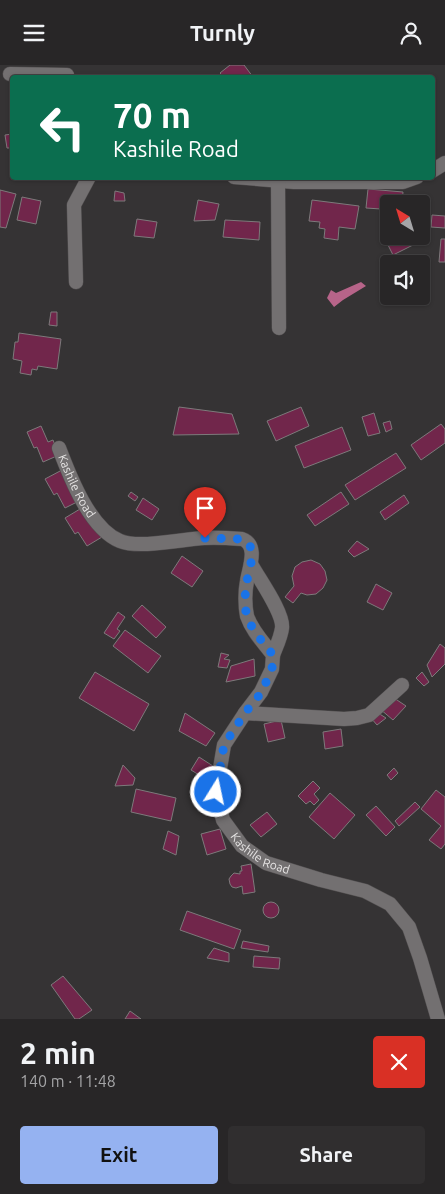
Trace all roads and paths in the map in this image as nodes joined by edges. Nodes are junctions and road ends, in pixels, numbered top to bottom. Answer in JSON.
{"nodes":[{"id":1,"x":66,"y":72,"type":"edge"},
{"id":2,"x":10,"y":74,"type":"dead end"},
{"id":3,"x":87,"y":180,"type":"edge"},
{"id":4,"x":267,"y":180,"type":"edge"},
{"id":5,"x":409,"y":180,"type":"edge"},
{"id":6,"x":278,"y":181,"type":"junction"},
{"id":7,"x":76,"y":282,"type":"dead end"},
{"id":8,"x":278,"y":328,"type":"dead end"},
{"id":9,"x":59,"y":448,"type":"dead end"},
{"id":10,"x":251,"y":564,"type":"junction"},
{"id":11,"x":273,"y":655,"type":"junction"},
{"id":12,"x":402,"y":685,"type":"dead end"},
{"id":13,"x":245,"y":713,"type":"junction"},
{"id":14,"x":438,"y":1019,"type":"edge"}],
"edges":[{"from":1,"to":2,"type":"street"},
{"from":3,"to":7,"type":"street"},
{"from":4,"to":6,"type":"street"},
{"from":5,"to":6,"type":"street"},
{"from":6,"to":8,"type":"street"},
{"from":9,"to":10,"type":"street","name":"Kashile Road"},
{"from":10,"to":11,"type":"street","name":"Kashile Road"},
{"from":10,"to":11,"type":"street"},
{"from":11,"to":13,"type":"street","name":"Kashile Road"},
{"from":12,"to":13,"type":"street"},
{"from":13,"to":14,"type":"street","name":"Kashile Road"}]}
